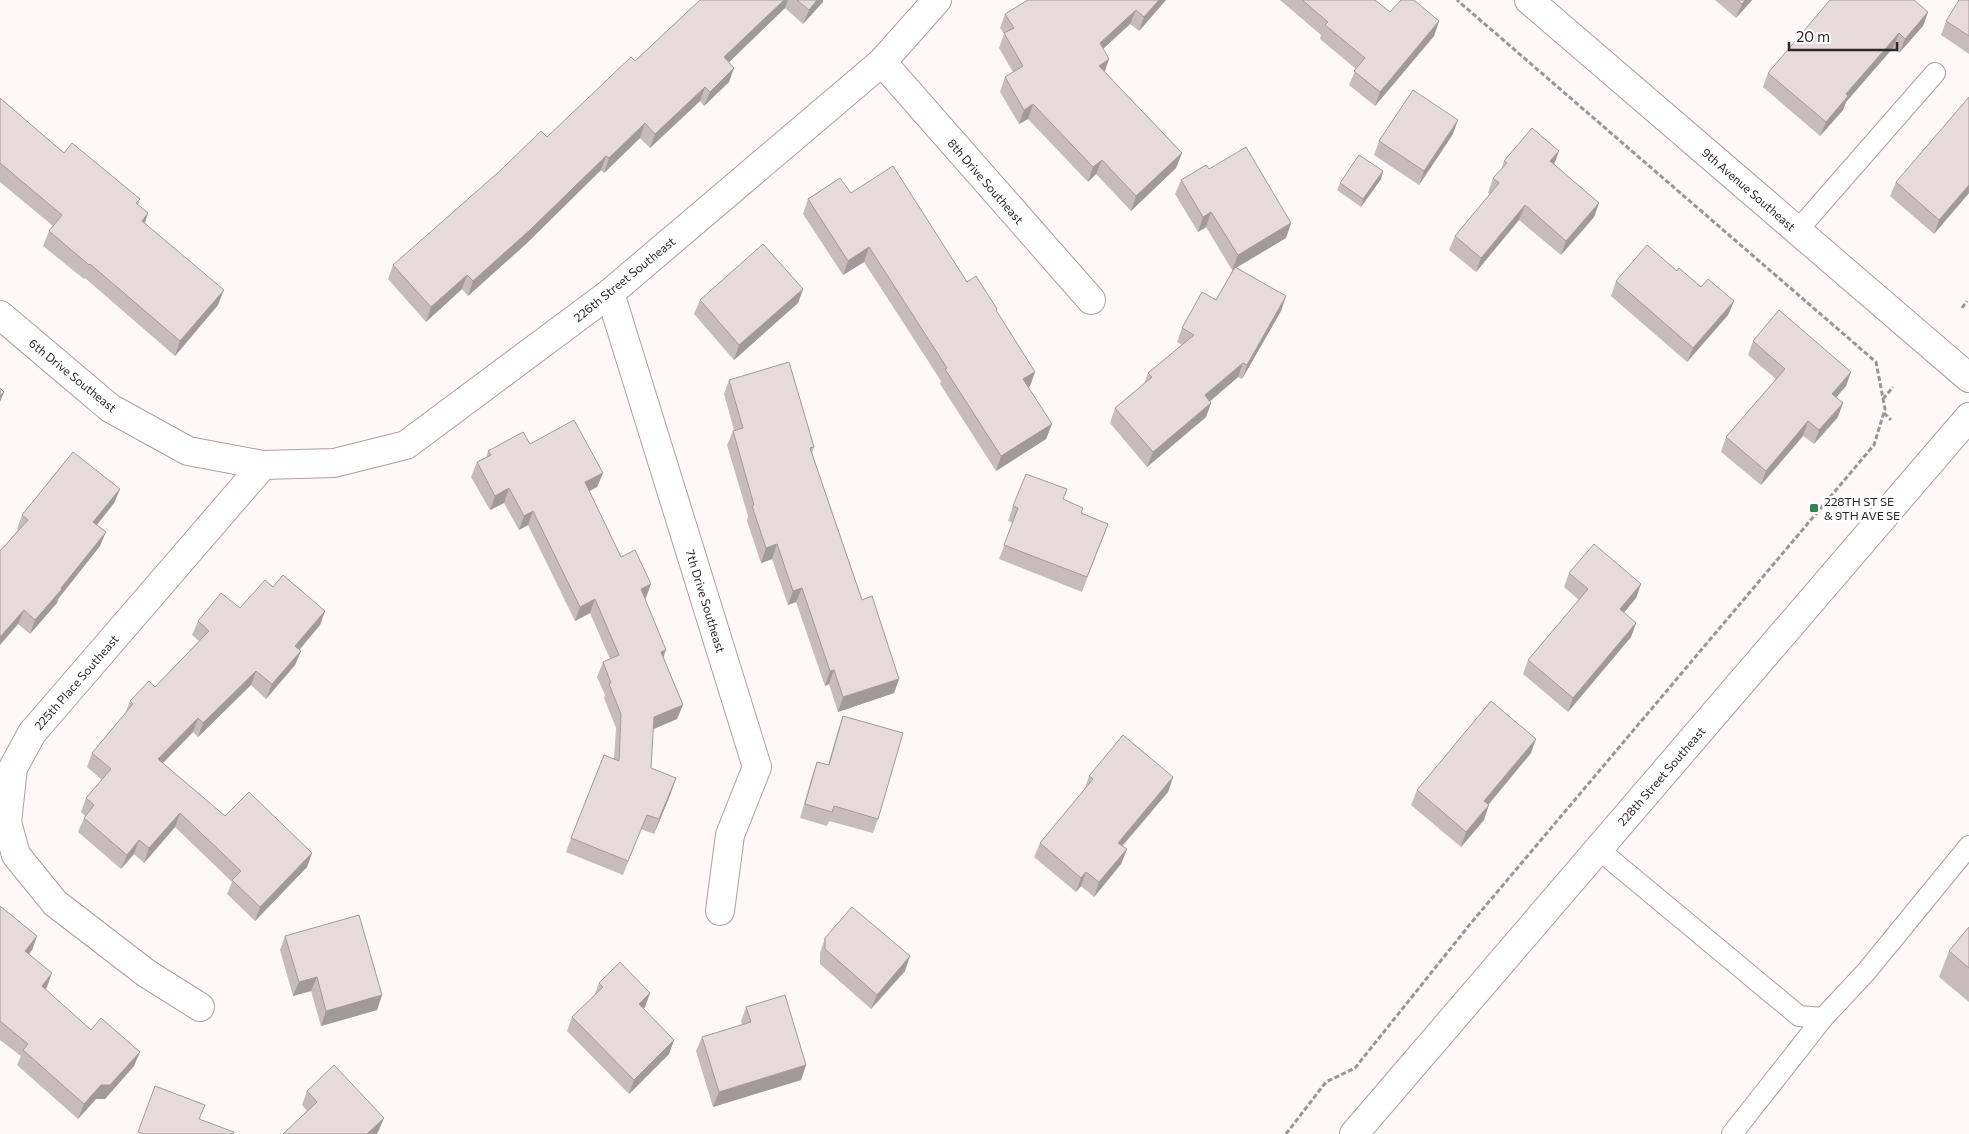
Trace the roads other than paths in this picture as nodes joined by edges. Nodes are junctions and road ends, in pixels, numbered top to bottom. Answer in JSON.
{"nodes":[{"id":1,"x":937,"y":0,"type":"edge"},
{"id":2,"x":1528,"y":0,"type":"edge"},
{"id":3,"x":882,"y":62,"type":"junction"},
{"id":4,"x":1935,"y":72,"type":"dead end"},
{"id":5,"x":1797,"y":230,"type":"junction"},
{"id":6,"x":610,"y":293,"type":"junction"},
{"id":7,"x":1091,"y":300,"type":"dead end"},
{"id":8,"x":0,"y":315,"type":"edge"},
{"id":9,"x":1969,"y":378,"type":"edge"},
{"id":10,"x":1969,"y":417,"type":"edge"},
{"id":11,"x":263,"y":465,"type":"junction"},
{"id":12,"x":1969,"y":846,"type":"edge"},
{"id":13,"x":1598,"y":849,"type":"junction"},
{"id":14,"x":720,"y":911,"type":"dead end"},
{"id":15,"x":200,"y":1007,"type":"dead end"},
{"id":16,"x":1823,"y":1018,"type":"junction"},
{"id":17,"x":1354,"y":1134,"type":"edge"},
{"id":18,"x":1732,"y":1134,"type":"edge"}],
"edges":[{"from":1,"to":3,"type":"street","name":"226th Street Southeast"},
{"from":2,"to":5,"type":"street","name":"9th Avenue Southeast"},
{"from":3,"to":6,"type":"street","name":"226th Street Southeast"},
{"from":3,"to":7,"type":"street","name":"8th Drive Southeast"},
{"from":4,"to":5,"type":"lane"},
{"from":5,"to":9,"type":"street","name":"9th Avenue Southeast"},
{"from":6,"to":11,"type":"street","name":"226th Street Southeast"},
{"from":6,"to":14,"type":"street","name":"7th Drive Southeast"},
{"from":8,"to":11,"type":"street","name":"6th Drive Southeast"},
{"from":10,"to":13,"type":"street","name":"228th Street Southeast"},
{"from":11,"to":15,"type":"street","name":"225th Place Southeast"},
{"from":12,"to":16,"type":"lane"},
{"from":13,"to":16,"type":"lane"},
{"from":13,"to":17,"type":"street","name":"228th Street Southeast"},
{"from":16,"to":18,"type":"lane"}]}
